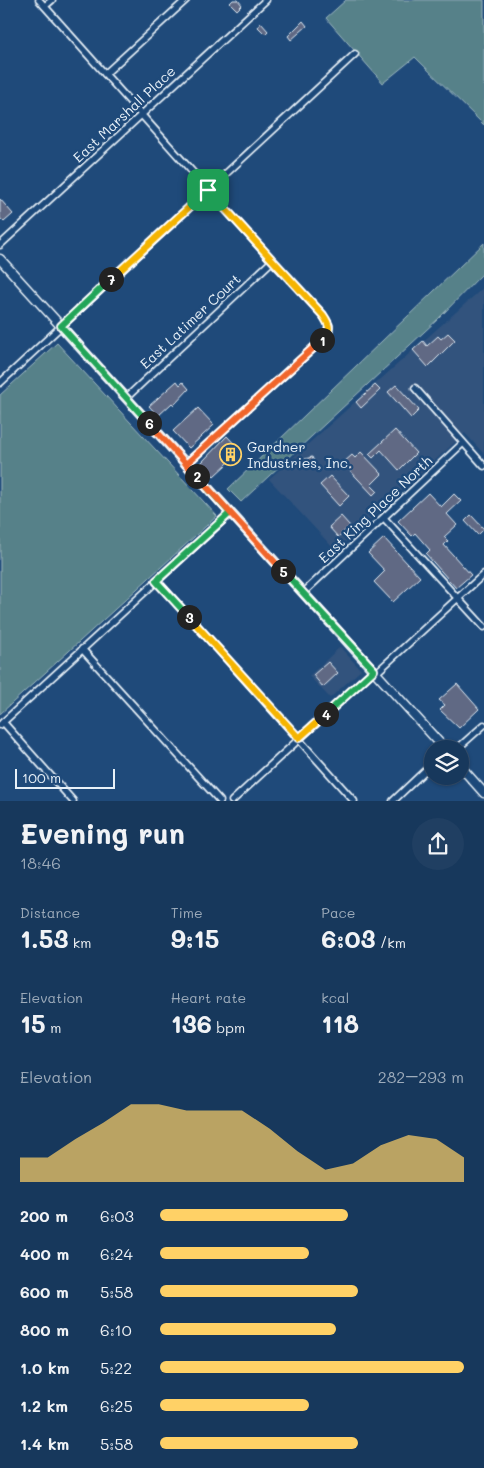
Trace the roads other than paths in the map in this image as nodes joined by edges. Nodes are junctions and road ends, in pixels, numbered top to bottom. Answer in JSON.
{"nodes":[{"id":1,"x":39,"y":0,"type":"edge"},
{"id":2,"x":52,"y":0,"type":"edge"},
{"id":3,"x":186,"y":0,"type":"edge"},
{"id":4,"x":266,"y":0,"type":"edge"},
{"id":5,"x":45,"y":6,"type":"junction"},
{"id":6,"x":355,"y":54,"type":"dead end"},
{"id":7,"x":105,"y":74,"type":"junction"},
{"id":8,"x":141,"y":116,"type":"junction"},
{"id":9,"x":208,"y":190,"type":"junction"},
{"id":10,"x":0,"y":246,"type":"edge"},
{"id":11,"x":0,"y":259,"type":"edge"},
{"id":12,"x":272,"y":262,"type":"junction"},
{"id":13,"x":61,"y":326,"type":"junction"},
{"id":14,"x":0,"y":383,"type":"edge"},
{"id":15,"x":415,"y":388,"type":"dead end"},
{"id":16,"x":126,"y":398,"type":"junction"},
{"id":17,"x":463,"y":443,"type":"junction"},
{"id":18,"x":186,"y":464,"type":"junction"},
{"id":19,"x":484,"y":466,"type":"edge"},
{"id":20,"x":230,"y":513,"type":"junction"},
{"id":21,"x":384,"y":518,"type":"junction"},
{"id":22,"x":484,"y":574,"type":"edge"},
{"id":23,"x":156,"y":581,"type":"junction"},
{"id":24,"x":303,"y":593,"type":"junction"},
{"id":25,"x":458,"y":599,"type":"junction"},
{"id":26,"x":484,"y":627,"type":"edge"},
{"id":27,"x":82,"y":649,"type":"junction"},
{"id":28,"x":375,"y":672,"type":"junction"},
{"id":29,"x":1,"y":724,"type":"edge"},
{"id":30,"x":484,"y":725,"type":"edge"},
{"id":31,"x":299,"y":738,"type":"junction"},
{"id":32,"x":437,"y":740,"type":"edge"},
{"id":33,"x":467,"y":740,"type":"edge"},
{"id":34,"x":424,"y":771,"type":"edge"},
{"id":35,"x":469,"y":776,"type":"edge"},
{"id":36,"x":484,"y":792,"type":"edge"},
{"id":37,"x":73,"y":800,"type":"edge"},
{"id":38,"x":220,"y":800,"type":"edge"},
{"id":39,"x":232,"y":800,"type":"edge"},
{"id":40,"x":354,"y":800,"type":"edge"},
{"id":41,"x":393,"y":800,"type":"edge"}],
"edges":[{"from":1,"to":5,"type":"street"},
{"from":2,"to":5,"type":"street"},
{"from":3,"to":7,"type":"street"},
{"from":4,"to":8,"type":"street","name":"East Marshall Place"},
{"from":5,"to":7,"type":"street"},
{"from":6,"to":9,"type":"street"},
{"from":7,"to":8,"type":"street"},
{"from":8,"to":9,"type":"street"},
{"from":8,"to":10,"type":"street","name":"East Marshall Place"},
{"from":9,"to":12,"type":"street"},
{"from":9,"to":13,"type":"street"},
{"from":11,"to":13,"type":"main road"},
{"from":12,"to":16,"type":"street","name":"East Latimer Court"},
{"from":12,"to":18,"type":"street"},
{"from":13,"to":14,"type":"street"},
{"from":13,"to":16,"type":"main road"},
{"from":15,"to":17,"type":"street"},
{"from":16,"to":18,"type":"main road"},
{"from":17,"to":19,"type":"street"},
{"from":17,"to":21,"type":"street","name":"East King Place North"},
{"from":18,"to":20,"type":"main road"},
{"from":20,"to":23,"type":"street"},
{"from":20,"to":24,"type":"main road"},
{"from":21,"to":24,"type":"street","name":"East King Place North"},
{"from":21,"to":25,"type":"street"},
{"from":22,"to":25,"type":"street"},
{"from":23,"to":27,"type":"street"},
{"from":23,"to":31,"type":"street"},
{"from":24,"to":28,"type":"main road"},
{"from":25,"to":26,"type":"street"},
{"from":25,"to":28,"type":"street"},
{"from":27,"to":29,"type":"street"},
{"from":27,"to":38,"type":"street"},
{"from":28,"to":31,"type":"street"},
{"from":28,"to":32,"type":"main road"},
{"from":29,"to":37,"type":"street"},
{"from":30,"to":33,"type":"street"},
{"from":31,"to":39,"type":"street"},
{"from":31,"to":40,"type":"street"},
{"from":34,"to":41,"type":"street"},
{"from":35,"to":36,"type":"main road"}]}
